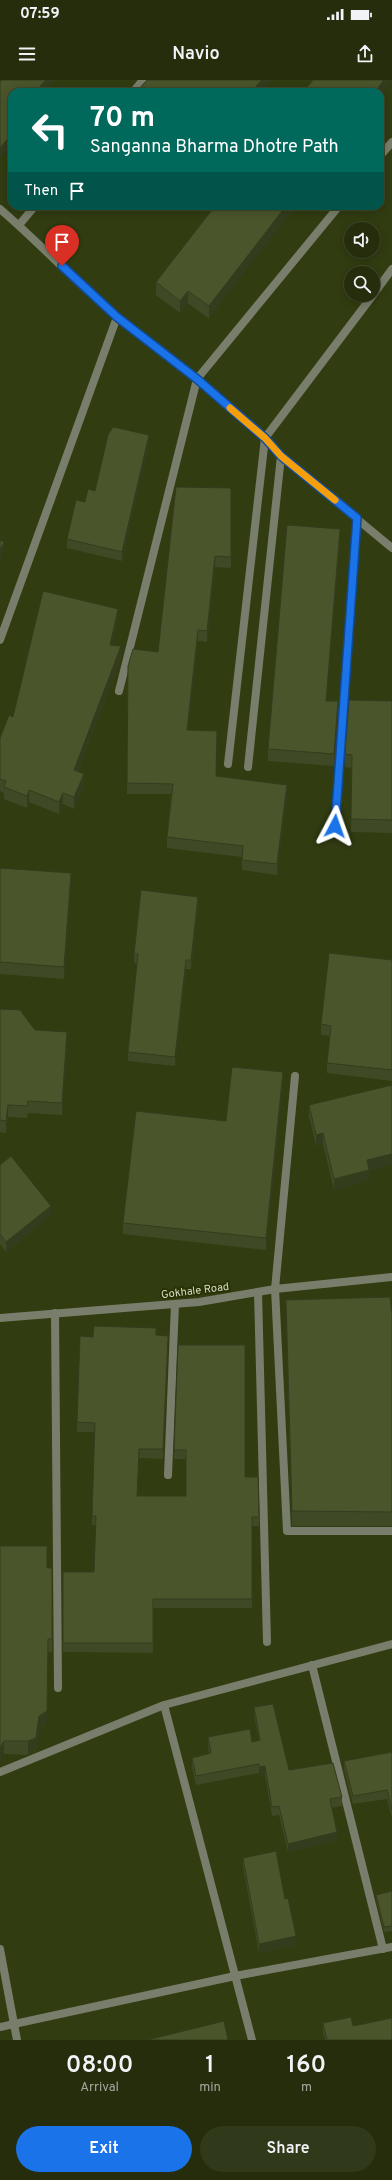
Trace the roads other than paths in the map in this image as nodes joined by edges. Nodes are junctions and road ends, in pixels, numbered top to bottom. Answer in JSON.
{"nodes":[{"id":1,"x":143,"y":80,"type":"edge"},
{"id":2,"x":136,"y":88,"type":"edge"},
{"id":3,"x":392,"y":142,"type":"edge"},
{"id":4,"x":384,"y":151,"type":"edge"},
{"id":5,"x":0,"y":209,"type":"edge"},
{"id":6,"x":32,"y":210,"type":"edge"},
{"id":7,"x":336,"y":210,"type":"edge"},
{"id":8,"x":19,"y":225,"type":"junction"},
{"id":9,"x":392,"y":269,"type":"edge"},
{"id":10,"x":380,"y":285,"type":"edge"},
{"id":11,"x":368,"y":302,"type":"edge"},
{"id":12,"x":117,"y":317,"type":"junction"},
{"id":13,"x":197,"y":379,"type":"junction"},
{"id":14,"x":265,"y":438,"type":"junction"},
{"id":15,"x":281,"y":456,"type":"junction"},
{"id":16,"x":357,"y":518,"type":"junction"},
{"id":17,"x":392,"y":548,"type":"edge"},
{"id":18,"x":0,"y":640,"type":"edge"},
{"id":19,"x":119,"y":692,"type":"dead end"},
{"id":20,"x":228,"y":764,"type":"dead end"},
{"id":21,"x":248,"y":767,"type":"dead end"},
{"id":22,"x":335,"y":826,"type":"dead end"},
{"id":23,"x":295,"y":1076,"type":"dead end"},
{"id":24,"x":392,"y":1277,"type":"edge"},
{"id":25,"x":276,"y":1289,"type":"junction"},
{"id":26,"x":258,"y":1292,"type":"junction"},
{"id":27,"x":175,"y":1304,"type":"junction"},
{"id":28,"x":55,"y":1313,"type":"junction"},
{"id":29,"x":0,"y":1318,"type":"edge"},
{"id":30,"x":168,"y":1475,"type":"dead end"},
{"id":31,"x":392,"y":1531,"type":"edge"},
{"id":32,"x":267,"y":1642,"type":"dead end"},
{"id":33,"x":392,"y":1644,"type":"edge"},
{"id":34,"x":312,"y":1665,"type":"junction"},
{"id":35,"x":58,"y":1688,"type":"dead end"},
{"id":36,"x":164,"y":1705,"type":"junction"},
{"id":37,"x":0,"y":1772,"type":"edge"},
{"id":38,"x":392,"y":1947,"type":"edge"},
{"id":39,"x":383,"y":1949,"type":"junction"},
{"id":40,"x":1,"y":1955,"type":"edge"},
{"id":41,"x":234,"y":1976,"type":"junction"},
{"id":42,"x":13,"y":2024,"type":"junction"},
{"id":43,"x":0,"y":2027,"type":"edge"},
{"id":44,"x":17,"y":2040,"type":"edge"},
{"id":45,"x":252,"y":2040,"type":"edge"}],
"edges":[{"from":1,"to":2,"type":"street"},
{"from":3,"to":4,"type":"street"},
{"from":5,"to":8,"type":"street"},
{"from":6,"to":8,"type":"street"},
{"from":7,"to":13,"type":"street"},
{"from":8,"to":12,"type":"street"},
{"from":9,"to":10,"type":"street"},
{"from":11,"to":14,"type":"street"},
{"from":12,"to":13,"type":"street"},
{"from":12,"to":18,"type":"street"},
{"from":13,"to":14,"type":"street"},
{"from":13,"to":19,"type":"street"},
{"from":14,"to":15,"type":"street"},
{"from":14,"to":20,"type":"street"},
{"from":15,"to":16,"type":"street"},
{"from":15,"to":21,"type":"street"},
{"from":16,"to":17,"type":"street"},
{"from":16,"to":22,"type":"street"},
{"from":23,"to":25,"type":"street"},
{"from":24,"to":25,"type":"street","name":"Gokhale Road"},
{"from":25,"to":26,"type":"street","name":"Gokhale Road"},
{"from":25,"to":31,"type":"street"},
{"from":26,"to":27,"type":"street","name":"Gokhale Road"},
{"from":26,"to":32,"type":"street"},
{"from":27,"to":28,"type":"street","name":"Gokhale Road"},
{"from":27,"to":30,"type":"street"},
{"from":28,"to":29,"type":"street","name":"Gokhale Road"},
{"from":28,"to":35,"type":"street"},
{"from":33,"to":34,"type":"street"},
{"from":34,"to":36,"type":"street"},
{"from":34,"to":39,"type":"street"},
{"from":36,"to":37,"type":"street"},
{"from":36,"to":41,"type":"street"},
{"from":38,"to":39,"type":"street"},
{"from":39,"to":41,"type":"street"},
{"from":40,"to":42,"type":"street"},
{"from":41,"to":42,"type":"street"},
{"from":41,"to":45,"type":"street"},
{"from":42,"to":43,"type":"street"},
{"from":42,"to":44,"type":"street"}]}
